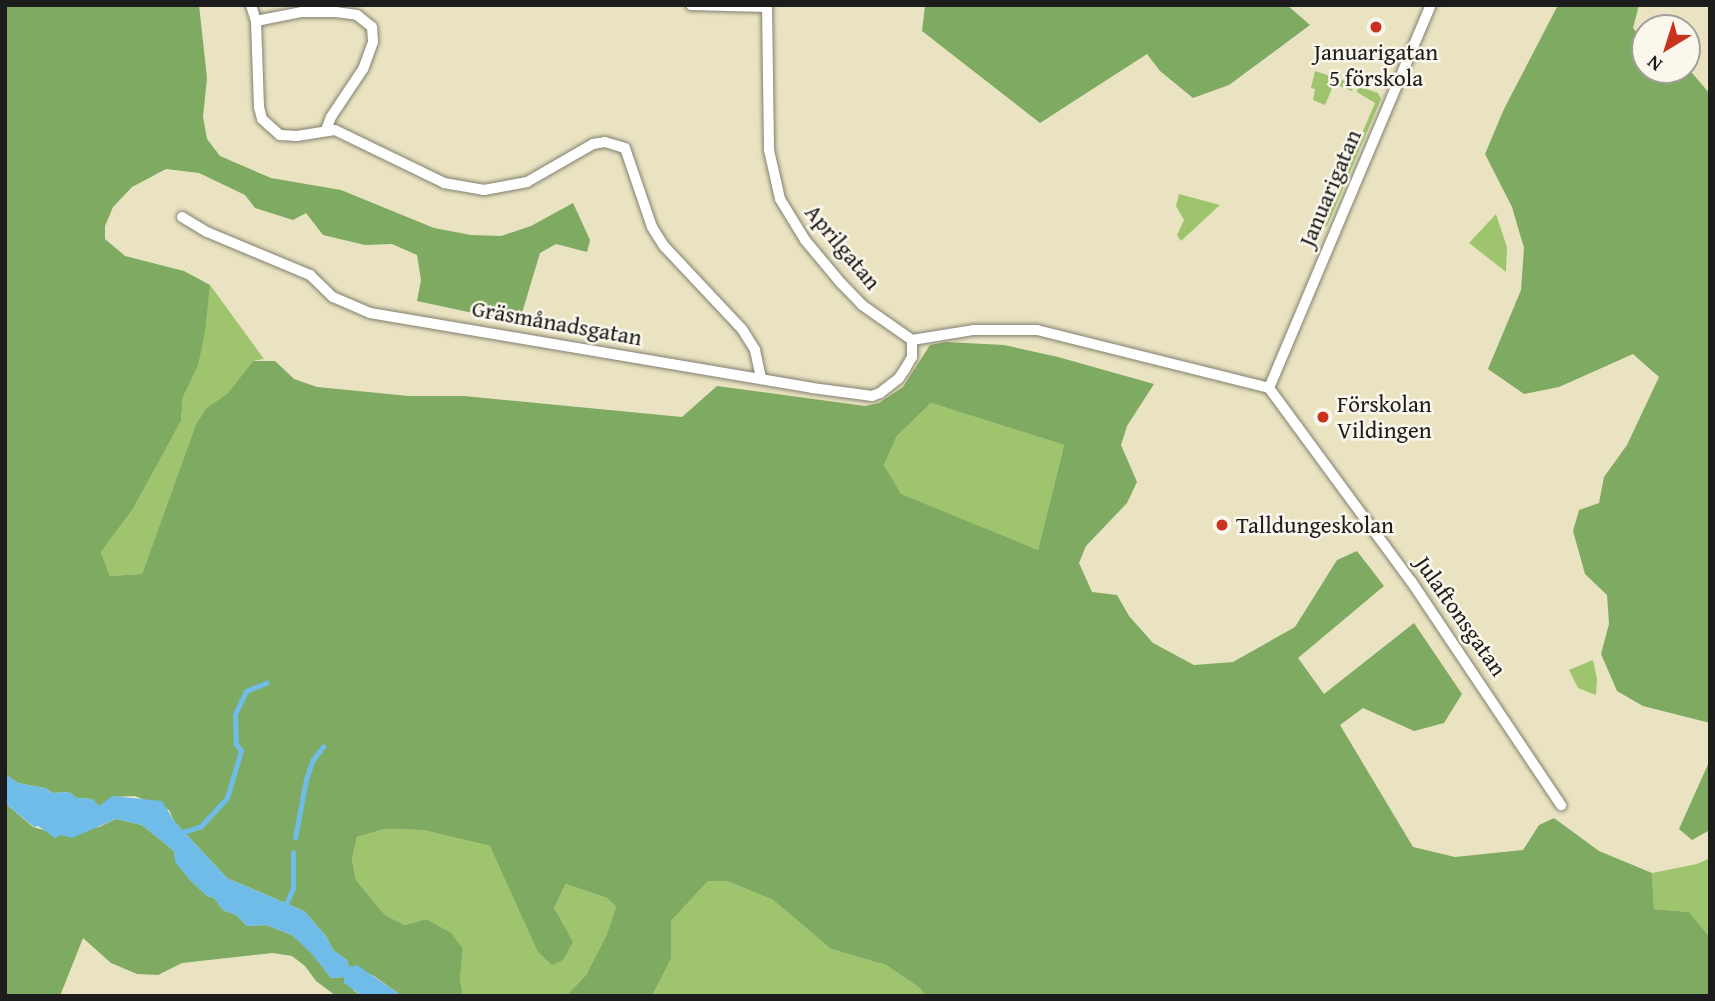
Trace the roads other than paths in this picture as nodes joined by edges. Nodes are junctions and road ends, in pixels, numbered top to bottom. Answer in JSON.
{"nodes":[{"id":1,"x":251,"y":5,"type":"edge"},
{"id":2,"x":691,"y":5,"type":"edge"},
{"id":3,"x":1431,"y":5,"type":"edge"},
{"id":4,"x":767,"y":6,"type":"edge"},
{"id":5,"x":256,"y":22,"type":"junction"},
{"id":6,"x":326,"y":130,"type":"junction"},
{"id":7,"x":182,"y":217,"type":"dead end"},
{"id":8,"x":912,"y":340,"type":"junction"},
{"id":9,"x":761,"y":379,"type":"junction"},
{"id":10,"x":1269,"y":388,"type":"junction"},
{"id":11,"x":1561,"y":805,"type":"dead end"}],
"edges":[{"from":1,"to":5,"type":"street"},
{"from":2,"to":4,"type":"street"},
{"from":3,"to":10,"type":"street","name":"Januarigatan"},
{"from":4,"to":8,"type":"street","name":"Aprilgatan"},
{"from":5,"to":6,"type":"street"},
{"from":5,"to":6,"type":"street"},
{"from":6,"to":9,"type":"street"},
{"from":7,"to":9,"type":"street","name":"Gräsmånadsgatan"},
{"from":8,"to":9,"type":"street","name":"Gräsmånadsgatan"},
{"from":8,"to":10,"type":"street"},
{"from":10,"to":11,"type":"street","name":"Julaftonsgatan"}]}
